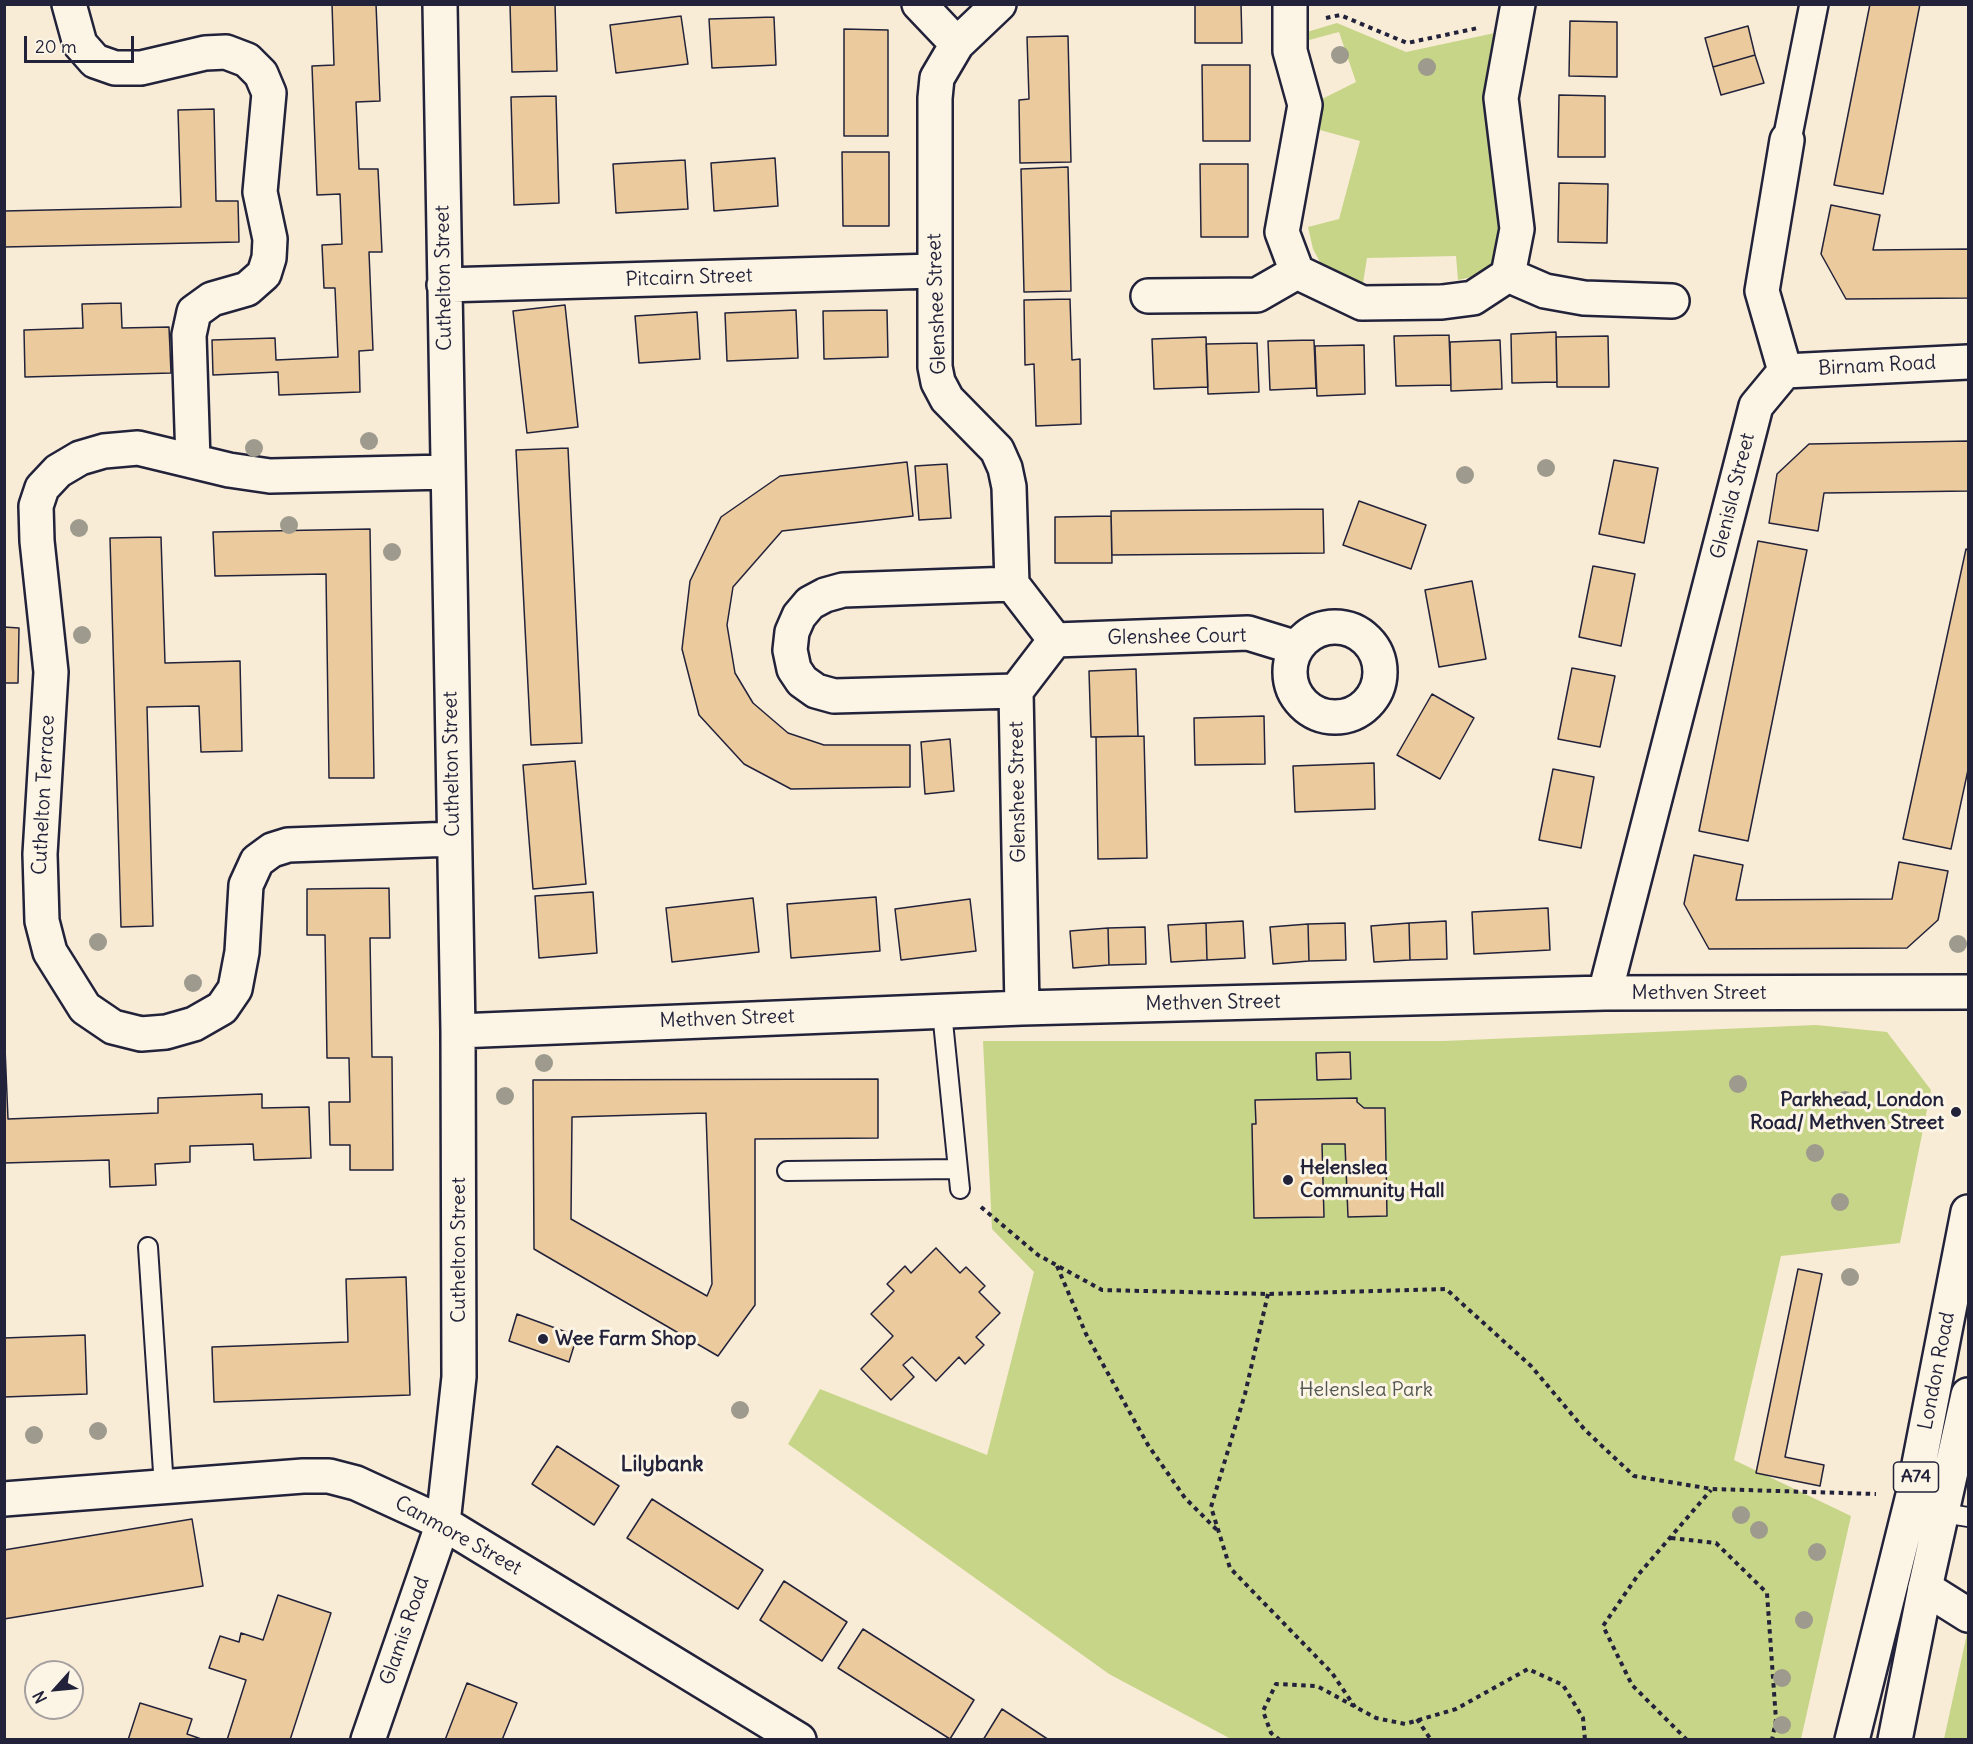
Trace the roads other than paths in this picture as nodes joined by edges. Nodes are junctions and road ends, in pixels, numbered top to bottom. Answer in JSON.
{"nodes":[{"id":1,"x":69,"y":4,"type":"edge"},
{"id":2,"x":440,"y":4,"type":"edge"},
{"id":3,"x":919,"y":4,"type":"edge"},
{"id":4,"x":999,"y":4,"type":"edge"},
{"id":5,"x":1814,"y":4,"type":"edge"},
{"id":6,"x":1517,"y":12,"type":"edge"},
{"id":7,"x":1290,"y":16,"type":"edge"},
{"id":8,"x":957,"y":44,"type":"junction"},
{"id":9,"x":1787,"y":140,"type":"joint"},
{"id":10,"x":934,"y":271,"type":"junction"},
{"id":11,"x":1297,"y":272,"type":"junction"},
{"id":12,"x":1508,"y":275,"type":"junction"},
{"id":13,"x":444,"y":285,"type":"junction"},
{"id":14,"x":1148,"y":296,"type":"dead end"},
{"id":15,"x":1672,"y":301,"type":"dead end"},
{"id":16,"x":1968,"y":362,"type":"edge"},
{"id":17,"x":1785,"y":371,"type":"junction"},
{"id":18,"x":193,"y":461,"type":"junction"},
{"id":19,"x":447,"y":472,"type":"junction"},
{"id":20,"x":1012,"y":584,"type":"junction"},
{"id":21,"x":1055,"y":640,"type":"junction"},
{"id":22,"x":1297,"y":648,"type":"dead end"},
{"id":23,"x":1017,"y":691,"type":"junction"},
{"id":24,"x":454,"y":839,"type":"junction"},
{"id":25,"x":1968,"y":992,"type":"edge"},
{"id":26,"x":1605,"y":993,"type":"junction"},
{"id":27,"x":1022,"y":1008,"type":"junction"},
{"id":28,"x":942,"y":1012,"type":"junction"},
{"id":29,"x":458,"y":1031,"type":"junction"},
{"id":30,"x":957,"y":1168,"type":"junction"},
{"id":31,"x":787,"y":1171,"type":"dead end"},
{"id":32,"x":960,"y":1189,"type":"road end"},
{"id":33,"x":1968,"y":1212,"type":"edge"},
{"id":34,"x":148,"y":1247,"type":"dead end"},
{"id":35,"x":1968,"y":1395,"type":"edge"},
{"id":36,"x":164,"y":1487,"type":"junction"},
{"id":37,"x":4,"y":1499,"type":"edge"},
{"id":38,"x":1956,"y":1515,"type":"edge"},
{"id":39,"x":443,"y":1523,"type":"junction"},
{"id":40,"x":1925,"y":1588,"type":"junction"},
{"id":41,"x":1968,"y":1615,"type":"edge"},
{"id":42,"x":747,"y":1726,"type":"edge"},
{"id":43,"x":368,"y":1740,"type":"edge"},
{"id":44,"x":799,"y":1740,"type":"edge"},
{"id":45,"x":1852,"y":1740,"type":"edge"},
{"id":46,"x":1895,"y":1740,"type":"edge"}],
"edges":[{"from":1,"to":18,"type":"street"},
{"from":2,"to":13,"type":"street","name":"Cuthelton Street"},
{"from":3,"to":8,"type":"street"},
{"from":4,"to":8,"type":"street","name":"Glenshee Street"},
{"from":5,"to":9,"type":"street"},
{"from":6,"to":12,"type":"street"},
{"from":7,"to":11,"type":"street"},
{"from":8,"to":10,"type":"street","name":"Glenshee Street"},
{"from":9,"to":17,"type":"street"},
{"from":10,"to":13,"type":"street","name":"Pitcairn Street"},
{"from":10,"to":20,"type":"street","name":"Glenshee Street"},
{"from":11,"to":12,"type":"street"},
{"from":11,"to":14,"type":"street"},
{"from":12,"to":15,"type":"street"},
{"from":13,"to":19,"type":"street","name":"Cuthelton Street"},
{"from":16,"to":17,"type":"street","name":"Birnam Road"},
{"from":17,"to":26,"type":"street","name":"Glenisla Street"},
{"from":18,"to":19,"type":"street","name":"Cuthelton Terrace"},
{"from":18,"to":24,"type":"street","name":"Cuthelton Terrace"},
{"from":19,"to":24,"type":"street","name":"Cuthelton Street"},
{"from":20,"to":21,"type":"street"},
{"from":20,"to":23,"type":"street"},
{"from":21,"to":22,"type":"street","name":"Glenshee Court"},
{"from":21,"to":23,"type":"street"},
{"from":23,"to":27,"type":"street","name":"Glenshee Street"},
{"from":24,"to":29,"type":"street","name":"Cuthelton Street"},
{"from":25,"to":26,"type":"street","name":"Methven Street"},
{"from":26,"to":27,"type":"street","name":"Methven Street"},
{"from":27,"to":28,"type":"street","name":"Methven Street"},
{"from":28,"to":29,"type":"street","name":"Methven Street"},
{"from":28,"to":30,"type":"lane"},
{"from":29,"to":39,"type":"street","name":"Cuthelton Street"},
{"from":30,"to":31,"type":"lane"},
{"from":30,"to":32,"type":"lane"},
{"from":33,"to":45,"type":"street","name":"London Road","number":"A74"},
{"from":34,"to":36,"type":"lane"},
{"from":35,"to":38,"type":"street","name":"London Road","number":"A74"},
{"from":36,"to":37,"type":"street","name":"Canmore Street"},
{"from":36,"to":39,"type":"street","name":"Canmore Street"},
{"from":38,"to":40,"type":"street","name":"London Road","number":"A74"},
{"from":39,"to":42,"type":"street","name":"Canmore Street"},
{"from":39,"to":43,"type":"street","name":"Glamis Road"},
{"from":40,"to":41,"type":"street"},
{"from":40,"to":46,"type":"street","name":"London Road","number":"A74"},
{"from":42,"to":44,"type":"street","name":"Canmore Street"}]}
